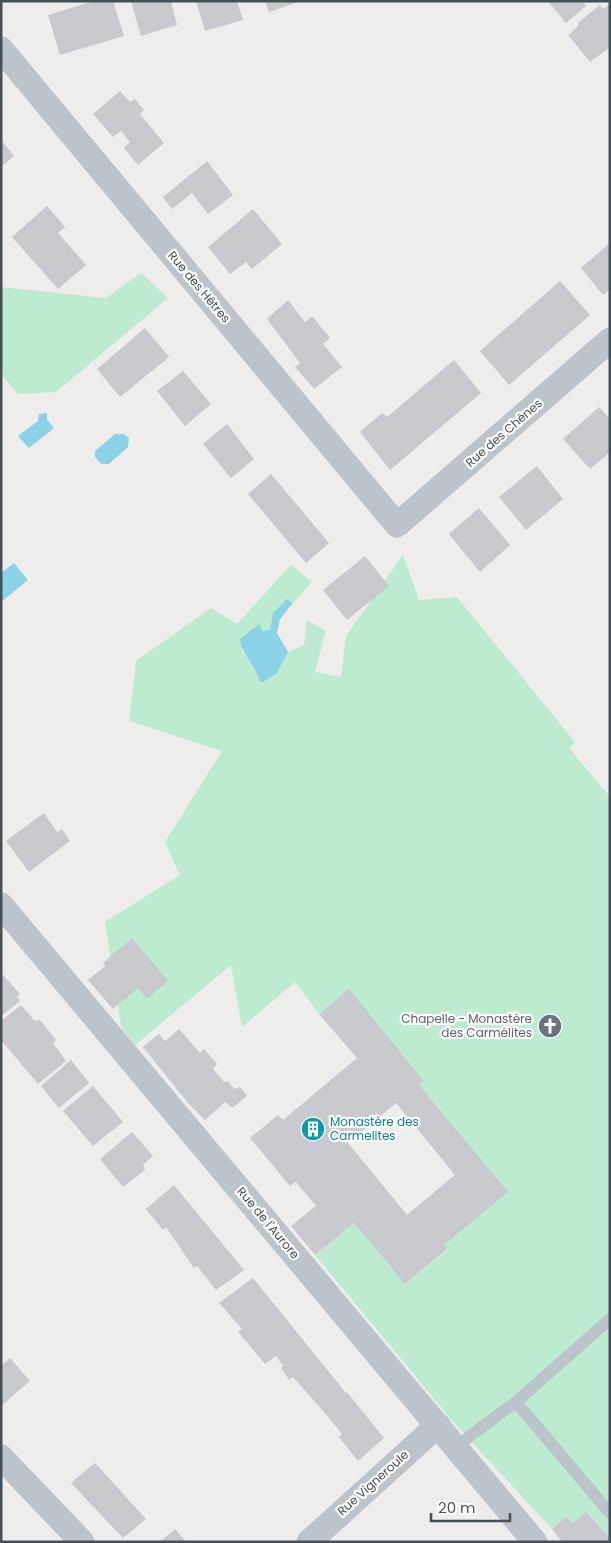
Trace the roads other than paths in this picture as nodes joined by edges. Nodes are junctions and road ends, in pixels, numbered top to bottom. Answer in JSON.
{"nodes":[{"id":1,"x":1,"y":49,"type":"edge"},
{"id":2,"x":610,"y":340,"type":"edge"},
{"id":3,"x":398,"y":525,"type":"joint"},
{"id":4,"x":1,"y":905,"type":"edge"},
{"id":5,"x":610,"y":1319,"type":"edge"},
{"id":6,"x":516,"y":1402,"type":"junction"},
{"id":7,"x":438,"y":1425,"type":"junction"},
{"id":8,"x":457,"y":1448,"type":"junction"},
{"id":9,"x":1,"y":1457,"type":"edge"},
{"id":10,"x":610,"y":1513,"type":"edge"},
{"id":11,"x":82,"y":1542,"type":"edge"},
{"id":12,"x":309,"y":1542,"type":"edge"},
{"id":13,"x":535,"y":1542,"type":"edge"}],
"edges":[{"from":1,"to":3,"type":"street","name":"Rue des Hêtres"},
{"from":2,"to":3,"type":"street","name":"Rue des Chênes"},
{"from":4,"to":7,"type":"street","name":"Rue de l'Aurore"},
{"from":5,"to":6,"type":"lane"},
{"from":6,"to":8,"type":"lane"},
{"from":6,"to":10,"type":"lane"},
{"from":7,"to":8,"type":"street","name":"Rue de l'Aurore"},
{"from":7,"to":12,"type":"street","name":"Rue Vigneroule"},
{"from":8,"to":13,"type":"street","name":"Rue de l'Aurore"},
{"from":9,"to":11,"type":"street"}]}
